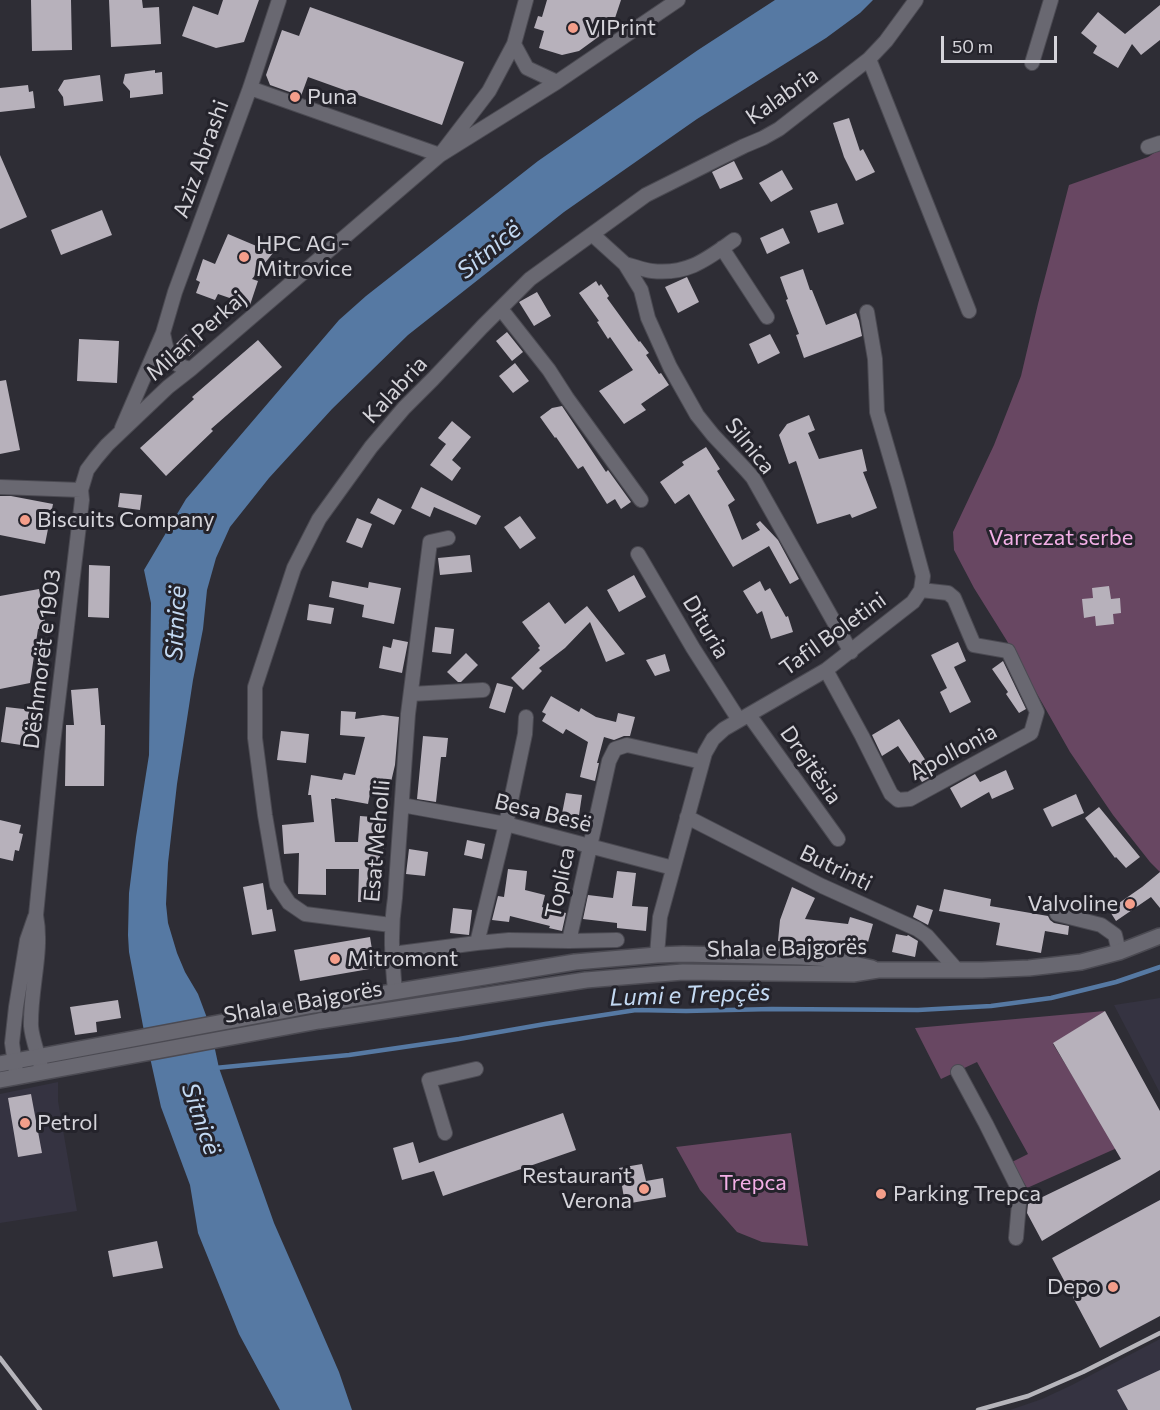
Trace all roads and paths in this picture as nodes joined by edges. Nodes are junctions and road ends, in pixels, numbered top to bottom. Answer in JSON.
{"nodes":[{"id":1,"x":279,"y":0,"type":"edge"},
{"id":2,"x":526,"y":0,"type":"edge"},
{"id":3,"x":678,"y":0,"type":"edge"},
{"id":4,"x":916,"y":0,"type":"edge"},
{"id":5,"x":1051,"y":0,"type":"edge"},
{"id":6,"x":514,"y":44,"type":"junction"},
{"id":7,"x":869,"y":58,"type":"junction"},
{"id":8,"x":1032,"y":63,"type":"dead end"},
{"id":9,"x":556,"y":82,"type":"junction"},
{"id":10,"x":250,"y":88,"type":"junction"},
{"id":11,"x":440,"y":154,"type":"junction"},
{"id":12,"x":593,"y":235,"type":"junction"},
{"id":13,"x":734,"y":240,"type":"dead end"},
{"id":14,"x":722,"y":248,"type":"junction"},
{"id":15,"x":625,"y":264,"type":"junction"},
{"id":16,"x":501,"y":309,"type":"junction"},
{"id":17,"x":969,"y":311,"type":"dead end"},
{"id":18,"x":867,"y":312,"type":"dead end"},
{"id":19,"x":767,"y":317,"type":"dead end"},
{"id":20,"x":163,"y":333,"type":"junction"},
{"id":21,"x":191,"y":369,"type":"junction"},
{"id":22,"x":118,"y":435,"type":"junction"},
{"id":23,"x":0,"y":487,"type":"edge"},
{"id":24,"x":81,"y":490,"type":"junction"},
{"id":25,"x":641,"y":500,"type":"dead end"},
{"id":26,"x":448,"y":538,"type":"dead end"},
{"id":27,"x":638,"y":554,"type":"dead end"},
{"id":28,"x":921,"y":590,"type":"junction"},
{"id":29,"x":851,"y":652,"type":"junction"},
{"id":30,"x":826,"y":670,"type":"junction"},
{"id":31,"x":483,"y":690,"type":"dead end"},
{"id":32,"x":411,"y":694,"type":"junction"},
{"id":33,"x":526,"y":717,"type":"dead end"},
{"id":34,"x":744,"y":717,"type":"junction"},
{"id":35,"x":702,"y":762,"type":"junction"},
{"id":36,"x":402,"y":805,"type":"junction"},
{"id":37,"x":687,"y":817,"type":"junction"},
{"id":38,"x":506,"y":824,"type":"junction"},
{"id":39,"x":838,"y":839,"type":"dead end"},
{"id":40,"x":589,"y":846,"type":"junction"},
{"id":41,"x":673,"y":868,"type":"junction"},
{"id":42,"x":1057,"y":914,"type":"dead end"},
{"id":43,"x":36,"y":915,"type":"junction"},
{"id":44,"x":391,"y":925,"type":"junction"},
{"id":45,"x":1160,"y":936,"type":"edge"},
{"id":46,"x":569,"y":940,"type":"junction"},
{"id":47,"x":616,"y":940,"type":"dead end"},
{"id":48,"x":477,"y":943,"type":"junction"},
{"id":49,"x":1119,"y":952,"type":"junction"},
{"id":50,"x":392,"y":954,"type":"junction"},
{"id":51,"x":683,"y":954,"type":"junction"},
{"id":52,"x":657,"y":955,"type":"junction"},
{"id":53,"x":878,"y":970,"type":"junction"},
{"id":54,"x":957,"y":970,"type":"junction"},
{"id":55,"x":683,"y":972,"type":"junction"},
{"id":56,"x":395,"y":991,"type":"junction"},
{"id":57,"x":39,"y":1056,"type":"junction"},
{"id":58,"x":7,"y":1062,"type":"edge"},
{"id":59,"x":476,"y":1069,"type":"dead end"},
{"id":60,"x":43,"y":1072,"type":"junction"},
{"id":61,"x":958,"y":1072,"type":"dead end"},
{"id":62,"x":17,"y":1077,"type":"junction"},
{"id":63,"x":0,"y":1080,"type":"edge"},
{"id":64,"x":445,"y":1132,"type":"dead end"},
{"id":65,"x":1016,"y":1238,"type":"dead end"}],
"edges":[{"from":1,"to":10,"type":"street","name":"Aziz Abrashi"},
{"from":2,"to":6,"type":"street","name":"Milan Perkaj"},
{"from":3,"to":9,"type":"street","name":"Milan Perkaj"},
{"from":4,"to":7,"type":"street","name":"Kalabria"},
{"from":5,"to":8,"type":"street"},
{"from":6,"to":9,"type":"street"},
{"from":6,"to":11,"type":"street","name":"Milan Perkaj"},
{"from":7,"to":12,"type":"street","name":"Kalabria"},
{"from":7,"to":17,"type":"street"},
{"from":9,"to":11,"type":"street","name":"Milan Perkaj"},
{"from":10,"to":11,"type":"street"},
{"from":10,"to":20,"type":"street","name":"Aziz Abrashi"},
{"from":11,"to":21,"type":"street","name":"Milan Perkaj"},
{"from":12,"to":15,"type":"street","name":"Silnica"},
{"from":12,"to":16,"type":"street","name":"Kalabria"},
{"from":13,"to":14,"type":"street","name":"Silnica"},
{"from":14,"to":15,"type":"street","name":"Silnica"},
{"from":14,"to":19,"type":"street"},
{"from":15,"to":29,"type":"street","name":"Silnica"},
{"from":16,"to":25,"type":"street"},
{"from":16,"to":44,"type":"street","name":"Kalabria"},
{"from":18,"to":28,"type":"street"},
{"from":20,"to":21,"type":"street"},
{"from":20,"to":22,"type":"street","name":"Aziz Abrashi"},
{"from":21,"to":22,"type":"street","name":"Milan Perkaj"},
{"from":22,"to":24,"type":"street","name":"Aziz Abrashi"},
{"from":23,"to":24,"type":"street"},
{"from":24,"to":43,"type":"street","name":"Dëshmorët e 1903"},
{"from":26,"to":32,"type":"street","name":"Esat Meholli"},
{"from":27,"to":34,"type":"street","name":"Dituria"},
{"from":28,"to":29,"type":"street","name":"Tafil Boletini"},
{"from":28,"to":30,"type":"street","name":"Apollonia"},
{"from":29,"to":30,"type":"street","name":"Tafil Boletini"},
{"from":30,"to":34,"type":"street","name":"Tafil Boletini"},
{"from":31,"to":32,"type":"street"},
{"from":32,"to":36,"type":"street","name":"Esat Meholli"},
{"from":33,"to":38,"type":"street"},
{"from":34,"to":35,"type":"street","name":"Tafil Boletini"},
{"from":34,"to":39,"type":"street","name":"Drejtësia"},
{"from":35,"to":37,"type":"street","name":"Tafil Boletini"},
{"from":35,"to":40,"type":"street","name":"Toplica"},
{"from":36,"to":38,"type":"street","name":"Besa Besë"},
{"from":36,"to":44,"type":"street","name":"Esat Meholli"},
{"from":37,"to":41,"type":"street","name":"Tafil Boletini"},
{"from":37,"to":54,"type":"street","name":"Butrinti"},
{"from":38,"to":40,"type":"street","name":"Besa Besë"},
{"from":38,"to":48,"type":"street"},
{"from":40,"to":41,"type":"street","name":"Besa Besë"},
{"from":40,"to":46,"type":"street","name":"Toplica"},
{"from":41,"to":52,"type":"street","name":"Tafil Boletini"},
{"from":42,"to":49,"type":"street"},
{"from":43,"to":57,"type":"street","name":"Dëshmorët e 1903"},
{"from":43,"to":58,"type":"street","name":"Dëshmorët e 1903"},
{"from":44,"to":50,"type":"street","name":"Esat Meholli"},
{"from":45,"to":49,"type":"main road"},
{"from":46,"to":47,"type":"street"},
{"from":46,"to":48,"type":"street","name":"Toplica"},
{"from":48,"to":50,"type":"street","name":"Toplica"},
{"from":49,"to":54,"type":"main road"},
{"from":50,"to":56,"type":"street","name":"Esat Meholli"},
{"from":51,"to":52,"type":"main road","name":"Shala e Bajgorës"},
{"from":51,"to":53,"type":"main road","name":"Shala e Bajgorës"},
{"from":51,"to":55,"type":"street"},
{"from":52,"to":56,"type":"main road","name":"Shala e Bajgorës"},
{"from":53,"to":54,"type":"main road"},
{"from":53,"to":55,"type":"main road","name":"Shala e Bajgorës"},
{"from":55,"to":60,"type":"main road","name":"Shala e Bajgorës"},
{"from":56,"to":57,"type":"main road","name":"Shala e Bajgorës"},
{"from":57,"to":58,"type":"main road","name":"Shala e Bajgorës"},
{"from":57,"to":60,"type":"street","name":"Dëshmorët e 1903"},
{"from":58,"to":62,"type":"street","name":"Dëshmorët e 1903"},
{"from":59,"to":64,"type":"street"},
{"from":60,"to":62,"type":"main road","name":"Shala e Bajgorës"},
{"from":61,"to":65,"type":"street"},
{"from":62,"to":63,"type":"main road","name":"Shala e Bajgorës"}]}
